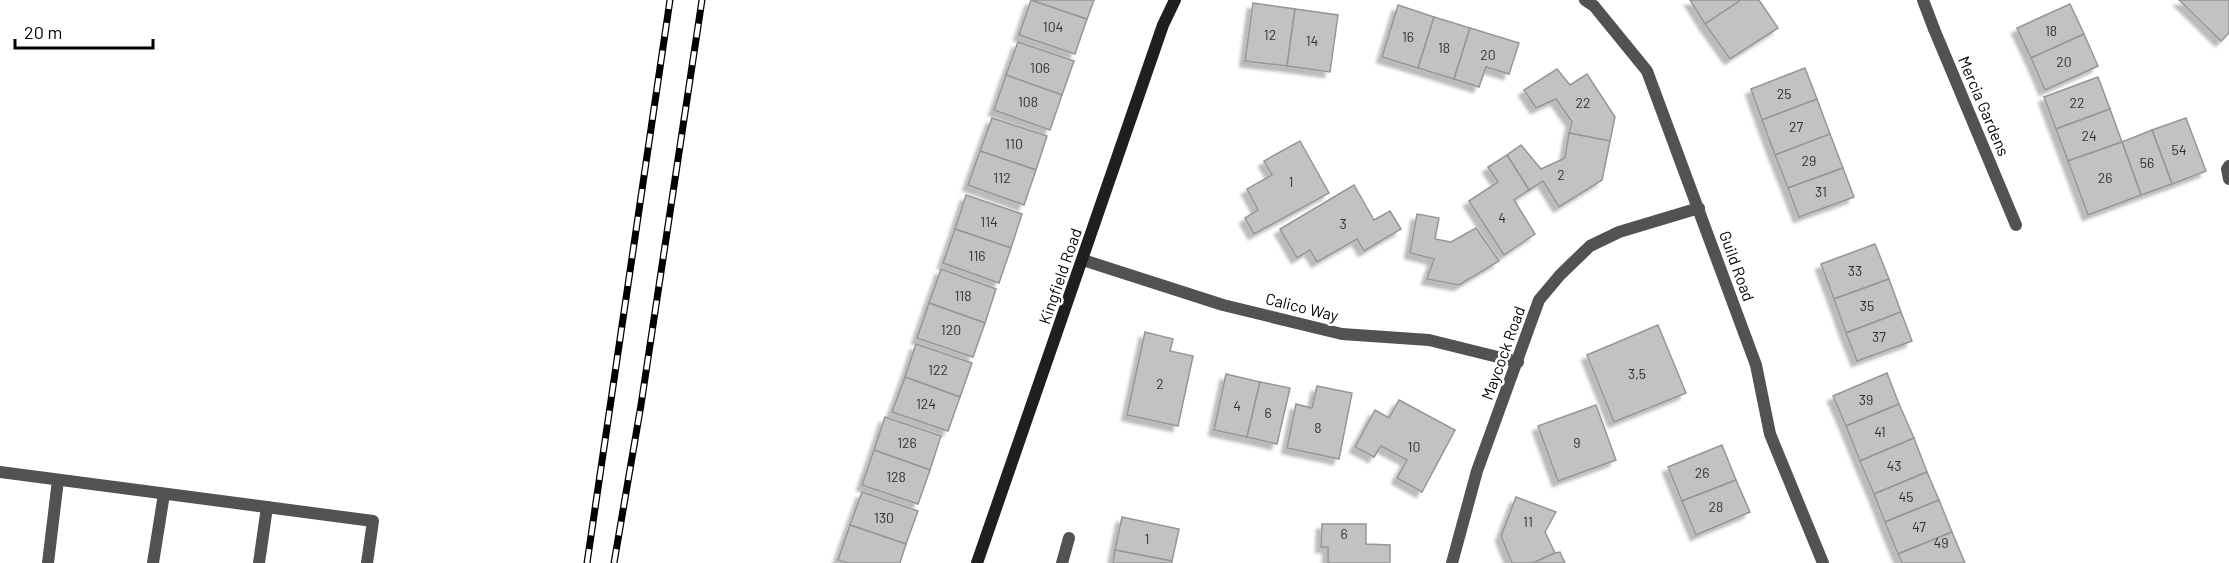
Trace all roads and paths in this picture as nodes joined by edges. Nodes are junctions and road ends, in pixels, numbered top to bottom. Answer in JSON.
{"nodes":[{"id":1,"x":1174,"y":0,"type":"edge"},
{"id":2,"x":1585,"y":0,"type":"edge"},
{"id":3,"x":1923,"y":0,"type":"edge"},
{"id":4,"x":2229,"y":166,"type":"edge"},
{"id":5,"x":2229,"y":179,"type":"edge"},
{"id":6,"x":1699,"y":208,"type":"junction"},
{"id":7,"x":2016,"y":225,"type":"dead end"},
{"id":8,"x":1083,"y":260,"type":"junction"},
{"id":9,"x":1518,"y":362,"type":"junction"},
{"id":10,"x":0,"y":472,"type":"edge"},
{"id":11,"x":58,"y":480,"type":"junction"},
{"id":12,"x":164,"y":494,"type":"junction"},
{"id":13,"x":267,"y":507,"type":"junction"},
{"id":14,"x":1069,"y":538,"type":"dead end"},
{"id":15,"x":48,"y":563,"type":"edge"},
{"id":16,"x":153,"y":563,"type":"edge"},
{"id":17,"x":259,"y":563,"type":"edge"},
{"id":18,"x":367,"y":563,"type":"edge"},
{"id":19,"x":977,"y":563,"type":"edge"},
{"id":20,"x":1062,"y":563,"type":"edge"},
{"id":21,"x":1452,"y":563,"type":"edge"},
{"id":22,"x":1823,"y":563,"type":"edge"}],
"edges":[{"from":1,"to":8,"type":"street","name":"Kingfield Road"},
{"from":2,"to":6,"type":"street","name":"Guild Road"},
{"from":3,"to":7,"type":"street","name":"Mercia Gardens"},
{"from":4,"to":5,"type":"street"},
{"from":6,"to":9,"type":"street","name":"Maycock Road"},
{"from":6,"to":22,"type":"street","name":"Guild Road"},
{"from":8,"to":9,"type":"street","name":"Calico Way"},
{"from":8,"to":19,"type":"street","name":"Kingfield Road"},
{"from":9,"to":21,"type":"street","name":"Maycock Road"},
{"from":10,"to":11,"type":"street"},
{"from":11,"to":12,"type":"street"},
{"from":11,"to":15,"type":"street"},
{"from":12,"to":13,"type":"street"},
{"from":12,"to":16,"type":"street"},
{"from":13,"to":17,"type":"street"},
{"from":13,"to":18,"type":"street"},
{"from":14,"to":20,"type":"street"}]}
